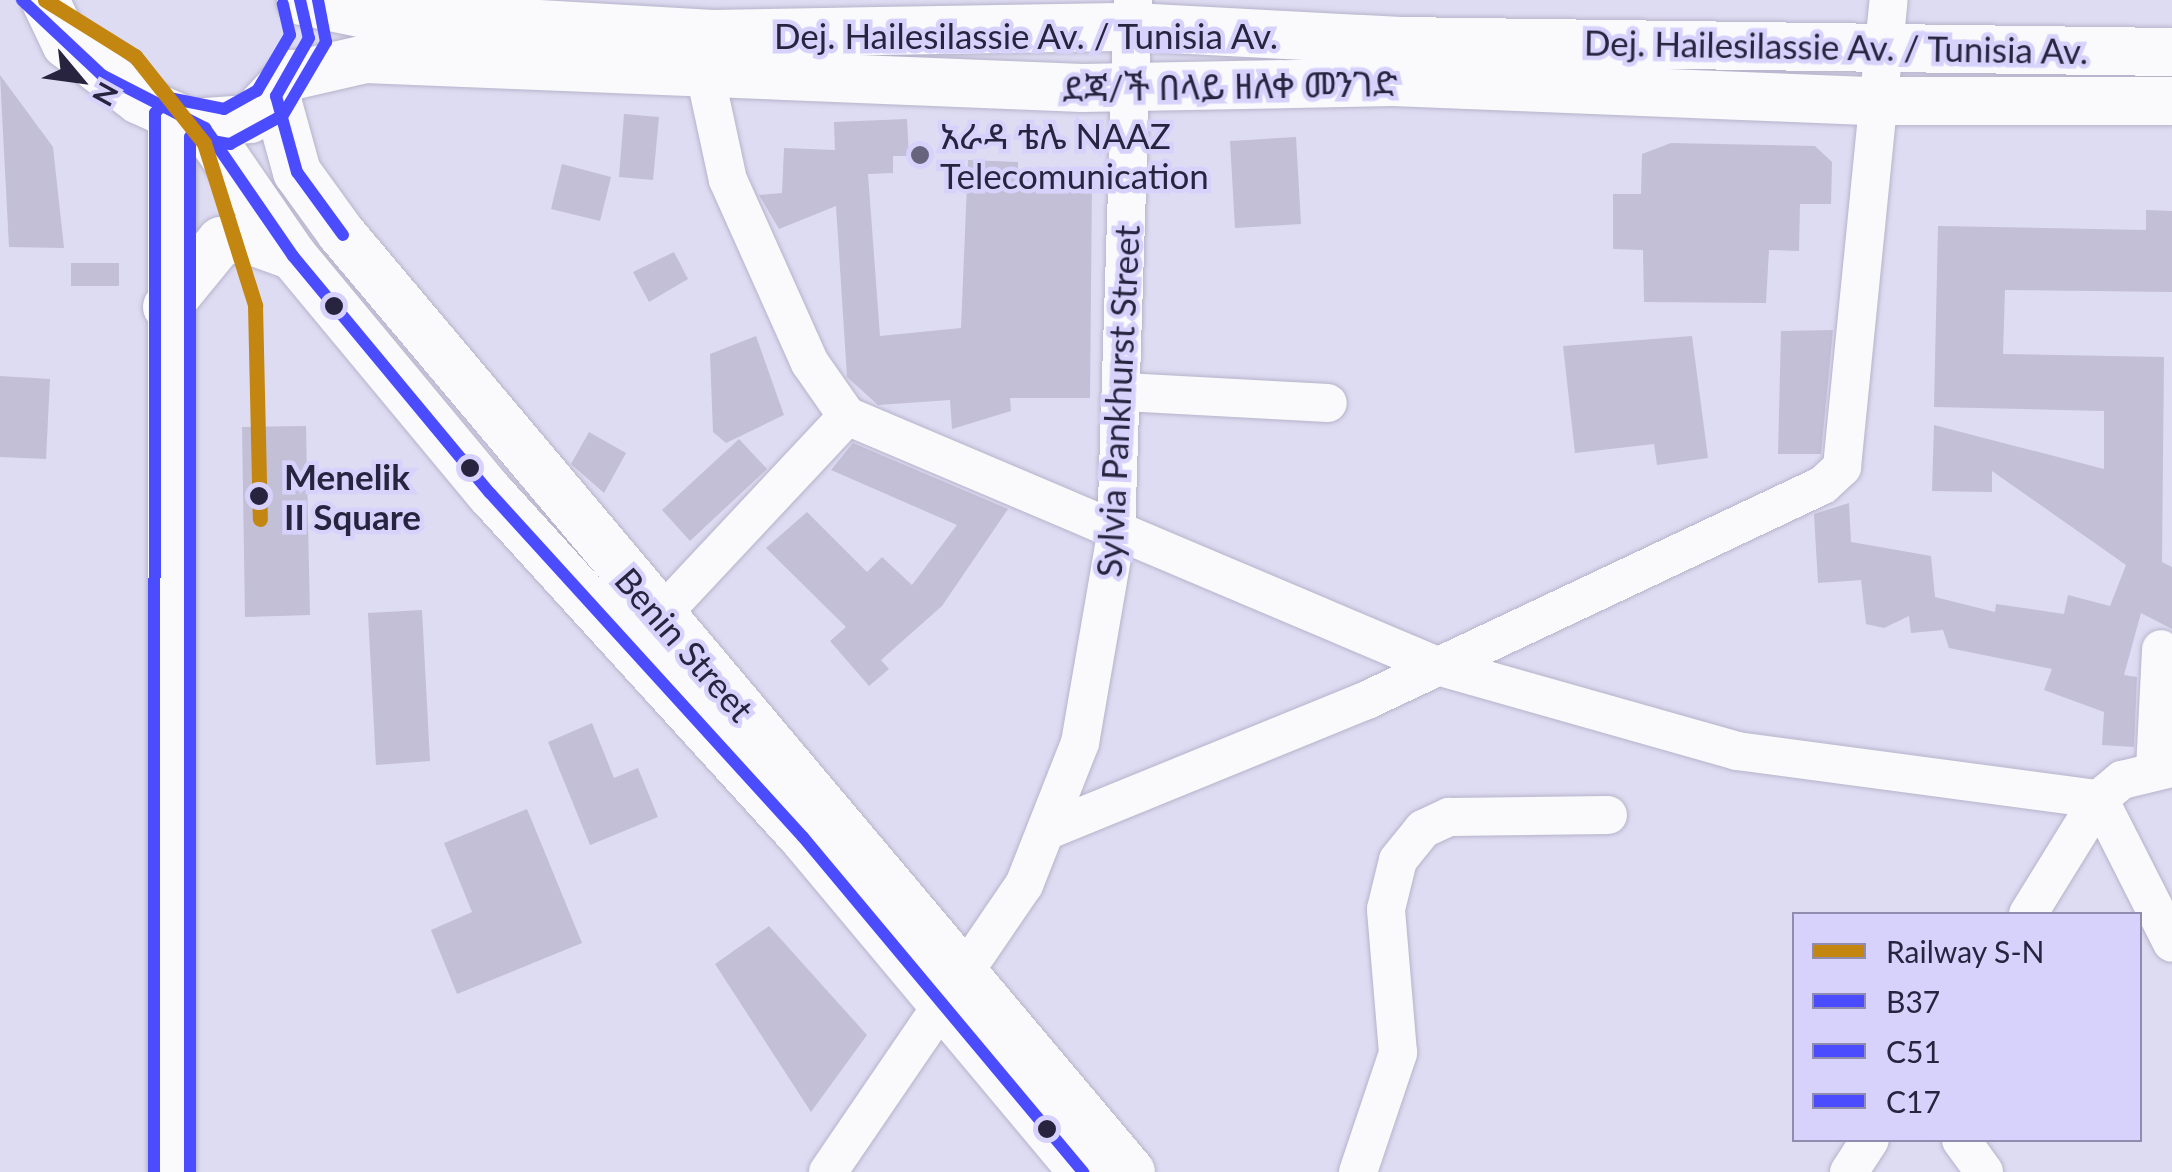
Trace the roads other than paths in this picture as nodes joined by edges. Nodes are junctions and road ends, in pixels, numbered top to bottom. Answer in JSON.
{"nodes":[{"id":1,"x":1888,"y":0,"type":"edge"},
{"id":2,"x":301,"y":1,"type":"edge"},
{"id":3,"x":38,"y":6,"type":"edge"},
{"id":4,"x":477,"y":10,"type":"edge"},
{"id":5,"x":1133,"y":14,"type":"edge"},
{"id":6,"x":1883,"y":48,"type":"junction"},
{"id":7,"x":2172,"y":52,"type":"edge"},
{"id":8,"x":705,"y":74,"type":"junction"},
{"id":9,"x":296,"y":79,"type":"junction"},
{"id":10,"x":1128,"y":88,"type":"junction"},
{"id":11,"x":1874,"y":101,"type":"junction"},
{"id":12,"x":2172,"y":101,"type":"edge"},
{"id":13,"x":188,"y":121,"type":"junction"},
{"id":14,"x":293,"y":256,"type":"junction"},
{"id":15,"x":167,"y":307,"type":"junction"},
{"id":16,"x":1124,"y":392,"type":"junction"},
{"id":17,"x":1328,"y":403,"type":"dead end"},
{"id":18,"x":848,"y":416,"type":"junction"},
{"id":19,"x":1116,"y":535,"type":"junction"},
{"id":20,"x":660,"y":615,"type":"junction"},
{"id":21,"x":2161,"y":649,"type":"dead end"},
{"id":22,"x":1437,"y":666,"type":"junction"},
{"id":23,"x":2163,"y":769,"type":"edge"},
{"id":24,"x":2099,"y":798,"type":"junction"},
{"id":25,"x":1608,"y":815,"type":"dead end"},
{"id":26,"x":816,"y":824,"type":"junction"},
{"id":27,"x":1052,"y":830,"type":"junction"},
{"id":28,"x":2029,"y":912,"type":"edge"},
{"id":29,"x":2172,"y":943,"type":"edge"},
{"id":30,"x":954,"y":988,"type":"junction"},
{"id":31,"x":1962,"y":1142,"type":"edge"},
{"id":32,"x":172,"y":1172,"type":"edge"},
{"id":33,"x":828,"y":1172,"type":"edge"},
{"id":34,"x":1082,"y":1172,"type":"edge"},
{"id":35,"x":1131,"y":1172,"type":"edge"},
{"id":36,"x":1358,"y":1172,"type":"edge"},
{"id":37,"x":1984,"y":1172,"type":"edge"}],
"edges":[{"from":1,"to":6,"type":"street"},
{"from":2,"to":4,"type":"main road","name":"Dej. Hailesilassie Av. / Tunisia Av."},
{"from":2,"to":9,"type":"main road"},
{"from":3,"to":13,"type":"main road"},
{"from":4,"to":5,"type":"main road","name":"Dej. Hailesilassie Av. / Tunisia Av."},
{"from":5,"to":6,"type":"main road","name":"Dej. Hailesilassie Av. / Tunisia Av."},
{"from":5,"to":10,"type":"street","name":"Sylvia Pankhurst Street"},
{"from":6,"to":7,"type":"main road","name":"Dej. Hailesilassie Av. / Tunisia Av."},
{"from":6,"to":11,"type":"street"},
{"from":8,"to":9,"type":"main road","name":"ደጃ/ች በላይ ዘለቀ መንገድ"},
{"from":8,"to":10,"type":"main road","name":"ደጃ/ች በላይ ዘለቀ መንገድ"},
{"from":8,"to":18,"type":"street"},
{"from":9,"to":13,"type":"main road"},
{"from":9,"to":20,"type":"main road","name":"Benin Street"},
{"from":10,"to":11,"type":"main road","name":"ደጃ/ች በላይ ዘለቀ መንገድ"},
{"from":10,"to":16,"type":"street","name":"Sylvia Pankhurst Street"},
{"from":11,"to":12,"type":"main road","name":"ደጃ/ች በላይ ዘለቀ መንገድ"},
{"from":11,"to":22,"type":"street"},
{"from":13,"to":14,"type":"main road","name":"Benin Street"},
{"from":13,"to":15,"type":"main road"},
{"from":14,"to":15,"type":"main road"},
{"from":14,"to":26,"type":"main road","name":"Benin Street"},
{"from":15,"to":32,"type":"main road"},
{"from":16,"to":17,"type":"street"},
{"from":16,"to":19,"type":"street","name":"Sylvia Pankhurst Street"},
{"from":18,"to":19,"type":"street"},
{"from":18,"to":20,"type":"street"},
{"from":19,"to":22,"type":"street"},
{"from":19,"to":27,"type":"street","name":"Sylvia Pankhurst Street"},
{"from":20,"to":26,"type":"main road","name":"Benin Street"},
{"from":21,"to":23,"type":"street"},
{"from":22,"to":24,"type":"street"},
{"from":22,"to":27,"type":"street"},
{"from":23,"to":24,"type":"street"},
{"from":24,"to":28,"type":"street"},
{"from":24,"to":29,"type":"street"},
{"from":25,"to":36,"type":"street"},
{"from":26,"to":30,"type":"main road","name":"Benin Street"},
{"from":27,"to":30,"type":"street","name":"Sylvia Pankhurst Street"},
{"from":30,"to":33,"type":"street","name":"Sylvia Pankhurst Street"},
{"from":30,"to":34,"type":"main road","name":"Benin Street"},
{"from":30,"to":35,"type":"main road","name":"Benin Street"},
{"from":31,"to":37,"type":"street"}]}
